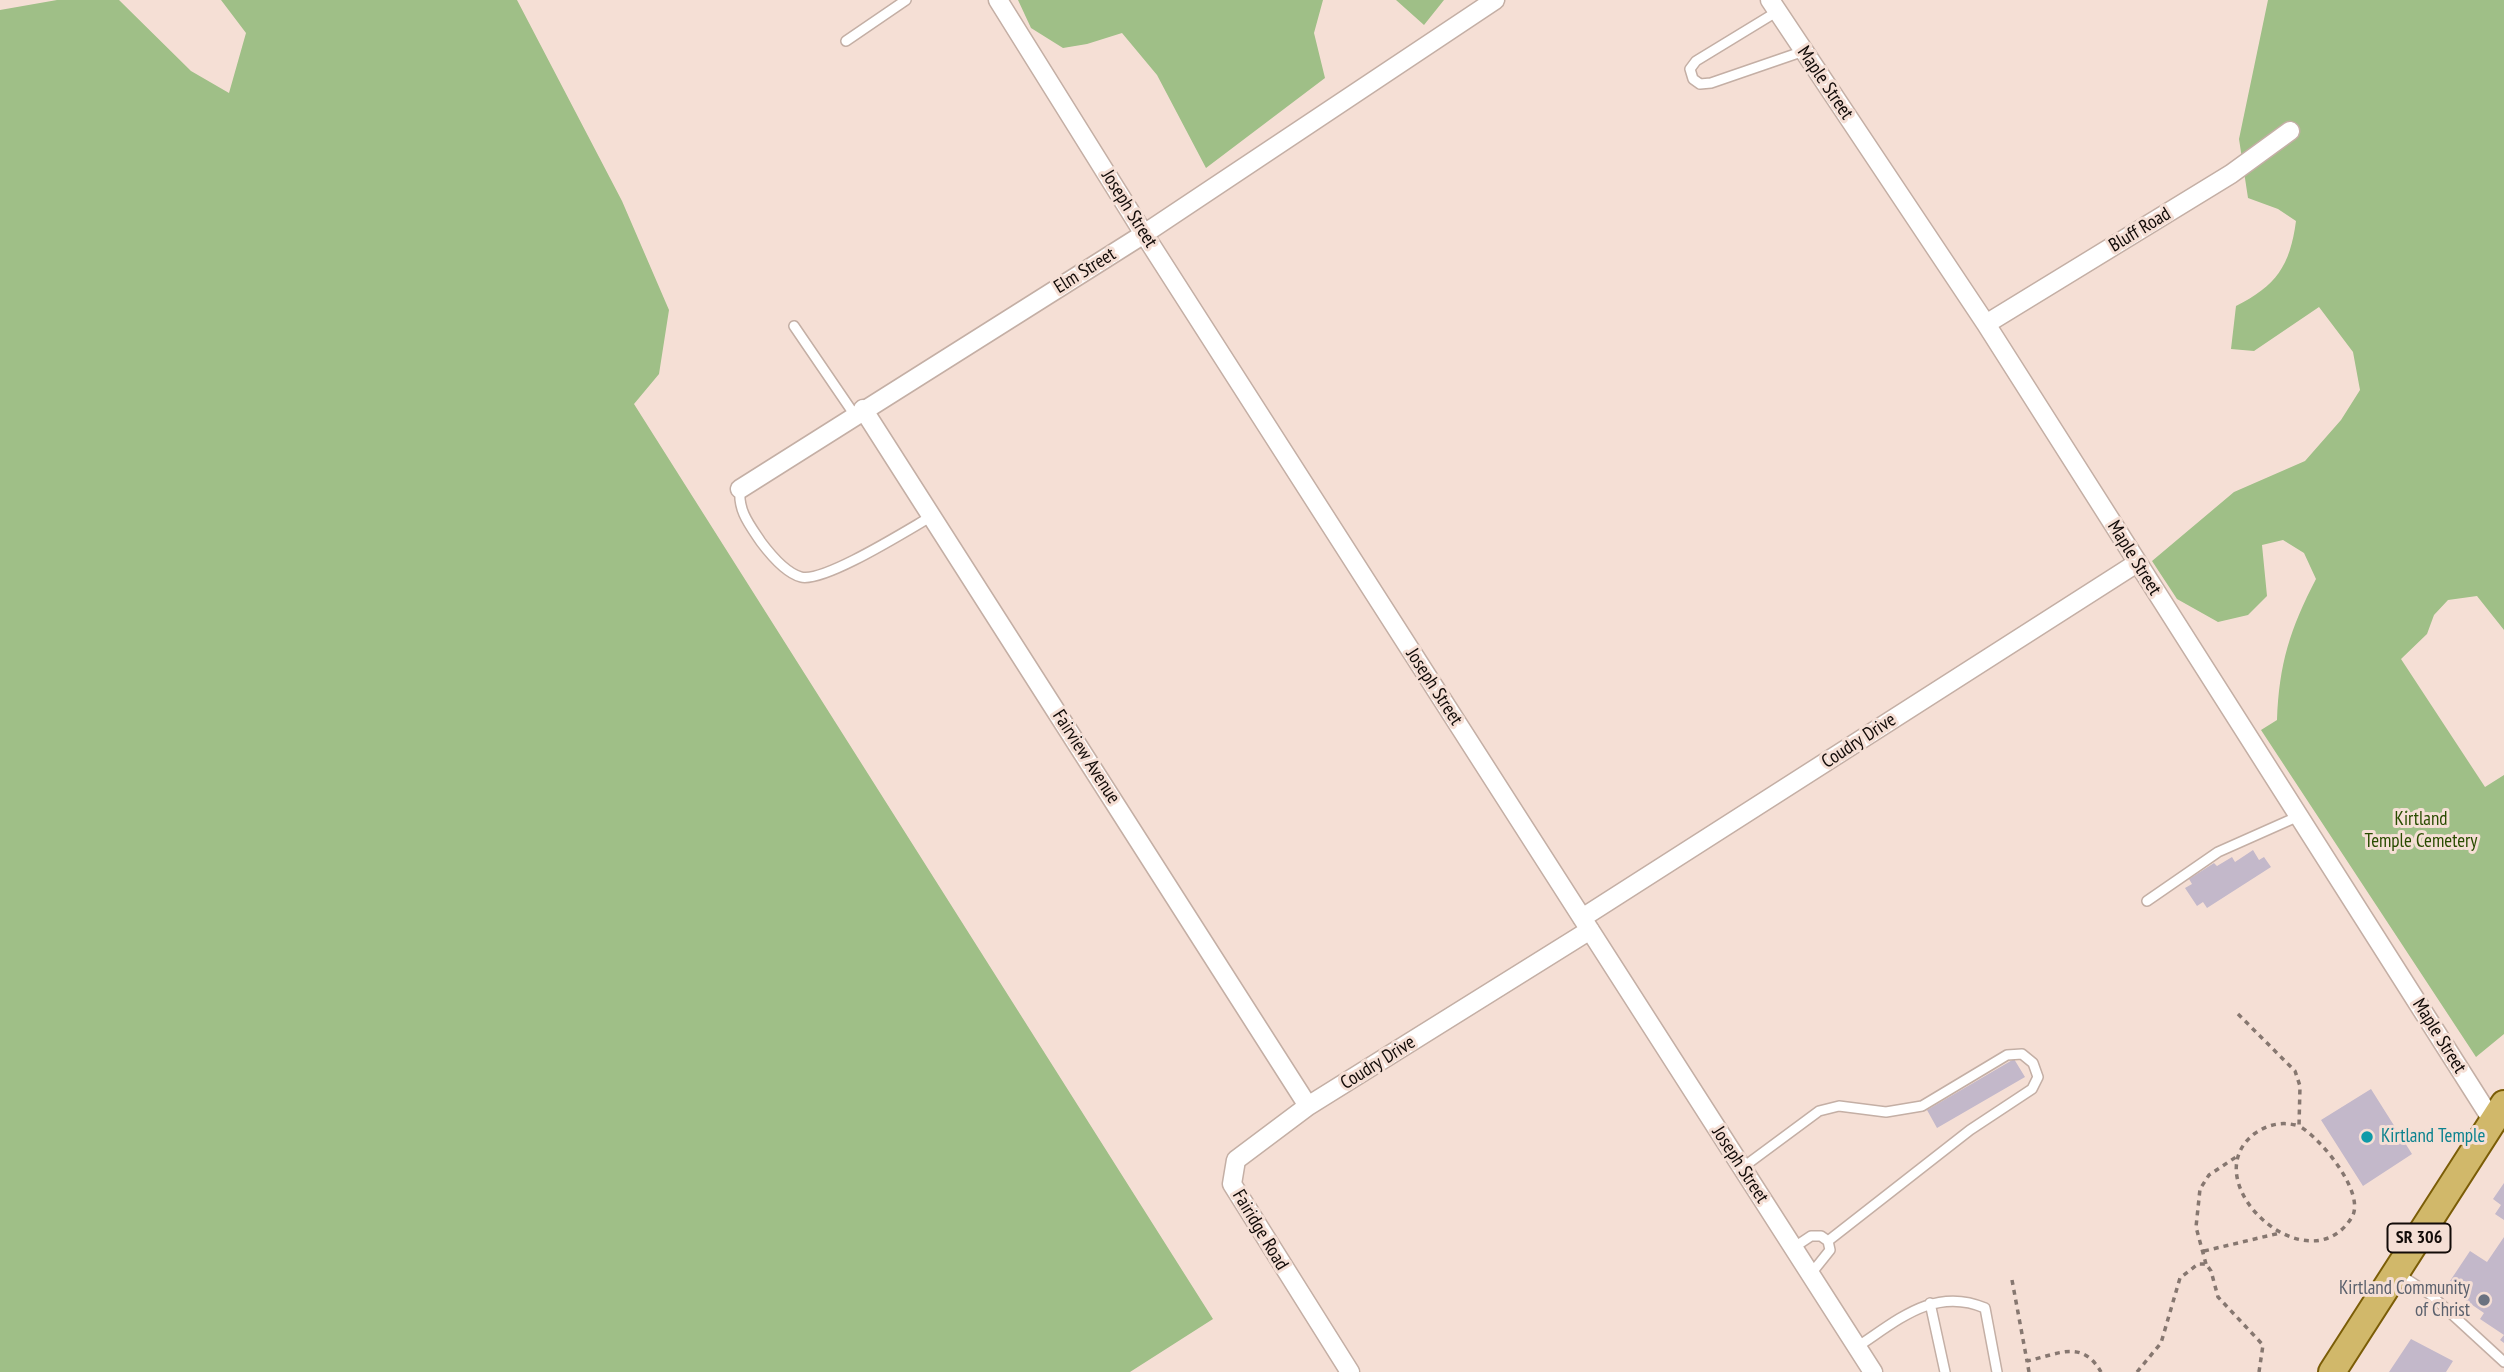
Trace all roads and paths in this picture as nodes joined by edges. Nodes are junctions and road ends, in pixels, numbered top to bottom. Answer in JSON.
{"nodes":[{"id":1,"x":906,"y":0,"type":"edge"},
{"id":2,"x":998,"y":0,"type":"edge"},
{"id":3,"x":1495,"y":0,"type":"edge"},
{"id":4,"x":1774,"y":6,"type":"edge"},
{"id":5,"x":846,"y":41,"type":"dead end"},
{"id":6,"x":1804,"y":51,"type":"junction"},
{"id":7,"x":2290,"y":131,"type":"dead end"},
{"id":8,"x":1144,"y":234,"type":"junction"},
{"id":9,"x":1986,"y":324,"type":"junction"},
{"id":10,"x":794,"y":327,"type":"dead end"},
{"id":11,"x":859,"y":412,"type":"junction"},
{"id":12,"x":740,"y":489,"type":"joint"},
{"id":13,"x":932,"y":516,"type":"junction"},
{"id":14,"x":2137,"y":563,"type":"junction"},
{"id":15,"x":2299,"y":816,"type":"junction"},
{"id":16,"x":2147,"y":901,"type":"dead end"},
{"id":17,"x":1586,"y":924,"type":"junction"},
{"id":18,"x":2238,"y":1014,"type":"dead end"},
{"id":19,"x":1308,"y":1106,"type":"junction"},
{"id":20,"x":2498,"y":1112,"type":"edge"},
{"id":21,"x":2299,"y":1126,"type":"junction"},
{"id":22,"x":2236,"y":1157,"type":"junction"},
{"id":23,"x":1742,"y":1168,"type":"junction"},
{"id":24,"x":2281,"y":1233,"type":"junction"},
{"id":25,"x":1828,"y":1241,"type":"junction"},
{"id":26,"x":1793,"y":1248,"type":"junction"},
{"id":27,"x":2204,"y":1251,"type":"junction"},
{"id":28,"x":2206,"y":1264,"type":"junction"},
{"id":29,"x":2398,"y":1273,"type":"junction"},
{"id":30,"x":1810,"y":1275,"type":"junction"},
{"id":31,"x":2012,"y":1280,"type":"dead end"},
{"id":32,"x":1930,"y":1303,"type":"junction"},
{"id":33,"x":1857,"y":1347,"type":"junction"},
{"id":34,"x":2027,"y":1361,"type":"junction"},
{"id":35,"x":2504,"y":1362,"type":"edge"},
{"id":36,"x":1350,"y":1372,"type":"edge"},
{"id":37,"x":1873,"y":1372,"type":"edge"},
{"id":38,"x":1945,"y":1372,"type":"edge"},
{"id":39,"x":1997,"y":1372,"type":"edge"},
{"id":40,"x":2029,"y":1372,"type":"edge"},
{"id":41,"x":2101,"y":1372,"type":"edge"},
{"id":42,"x":2137,"y":1372,"type":"edge"},
{"id":43,"x":2259,"y":1372,"type":"edge"},
{"id":44,"x":2332,"y":1372,"type":"edge"}],
"edges":[{"from":1,"to":5,"type":"lane"},
{"from":2,"to":8,"type":"street","name":"Joseph Street"},
{"from":3,"to":8,"type":"street","name":"Elm Street"},
{"from":4,"to":6,"type":"street","name":"Maple Street"},
{"from":4,"to":6,"type":"lane"},
{"from":6,"to":9,"type":"street","name":"Maple Street"},
{"from":7,"to":9,"type":"street","name":"Bluff Road"},
{"from":8,"to":11,"type":"street","name":"Elm Street"},
{"from":8,"to":17,"type":"street","name":"Joseph Street"},
{"from":9,"to":14,"type":"street","name":"Maple Street"},
{"from":10,"to":11,"type":"lane"},
{"from":11,"to":12,"type":"street","name":"Elm Street"},
{"from":11,"to":13,"type":"street","name":"Fairview Avenue"},
{"from":12,"to":13,"type":"lane"},
{"from":13,"to":19,"type":"street","name":"Fairview Avenue"},
{"from":14,"to":15,"type":"street","name":"Maple Street"},
{"from":14,"to":17,"type":"street","name":"Coudry Drive"},
{"from":15,"to":16,"type":"lane"},
{"from":15,"to":20,"type":"street","name":"Maple Street"},
{"from":17,"to":19,"type":"street","name":"Coudry Drive"},
{"from":17,"to":23,"type":"street","name":"Joseph Street"},
{"from":18,"to":21,"type":"path"},
{"from":19,"to":36,"type":"street","name":"Fairidge Road"},
{"from":20,"to":29,"type":"main road","number":"SR 306"},
{"from":21,"to":22,"type":"path"},
{"from":21,"to":24,"type":"path"},
{"from":22,"to":24,"type":"path"},
{"from":22,"to":27,"type":"path"},
{"from":23,"to":25,"type":"lane"},
{"from":23,"to":26,"type":"street","name":"Joseph Street"},
{"from":24,"to":27,"type":"path"},
{"from":25,"to":26,"type":"lane"},
{"from":25,"to":30,"type":"lane"},
{"from":26,"to":30,"type":"street","name":"Joseph Street"},
{"from":27,"to":28,"type":"path"},
{"from":28,"to":42,"type":"path"},
{"from":28,"to":43,"type":"path"},
{"from":29,"to":35,"type":"lane"},
{"from":29,"to":44,"type":"main road","number":"SR 306"},
{"from":30,"to":33,"type":"street","name":"Joseph Street"},
{"from":31,"to":34,"type":"path"},
{"from":32,"to":33,"type":"lane"},
{"from":32,"to":38,"type":"lane"},
{"from":32,"to":39,"type":"lane"},
{"from":33,"to":37,"type":"street","name":"Joseph Street"},
{"from":34,"to":40,"type":"path"},
{"from":34,"to":41,"type":"path"}]}
